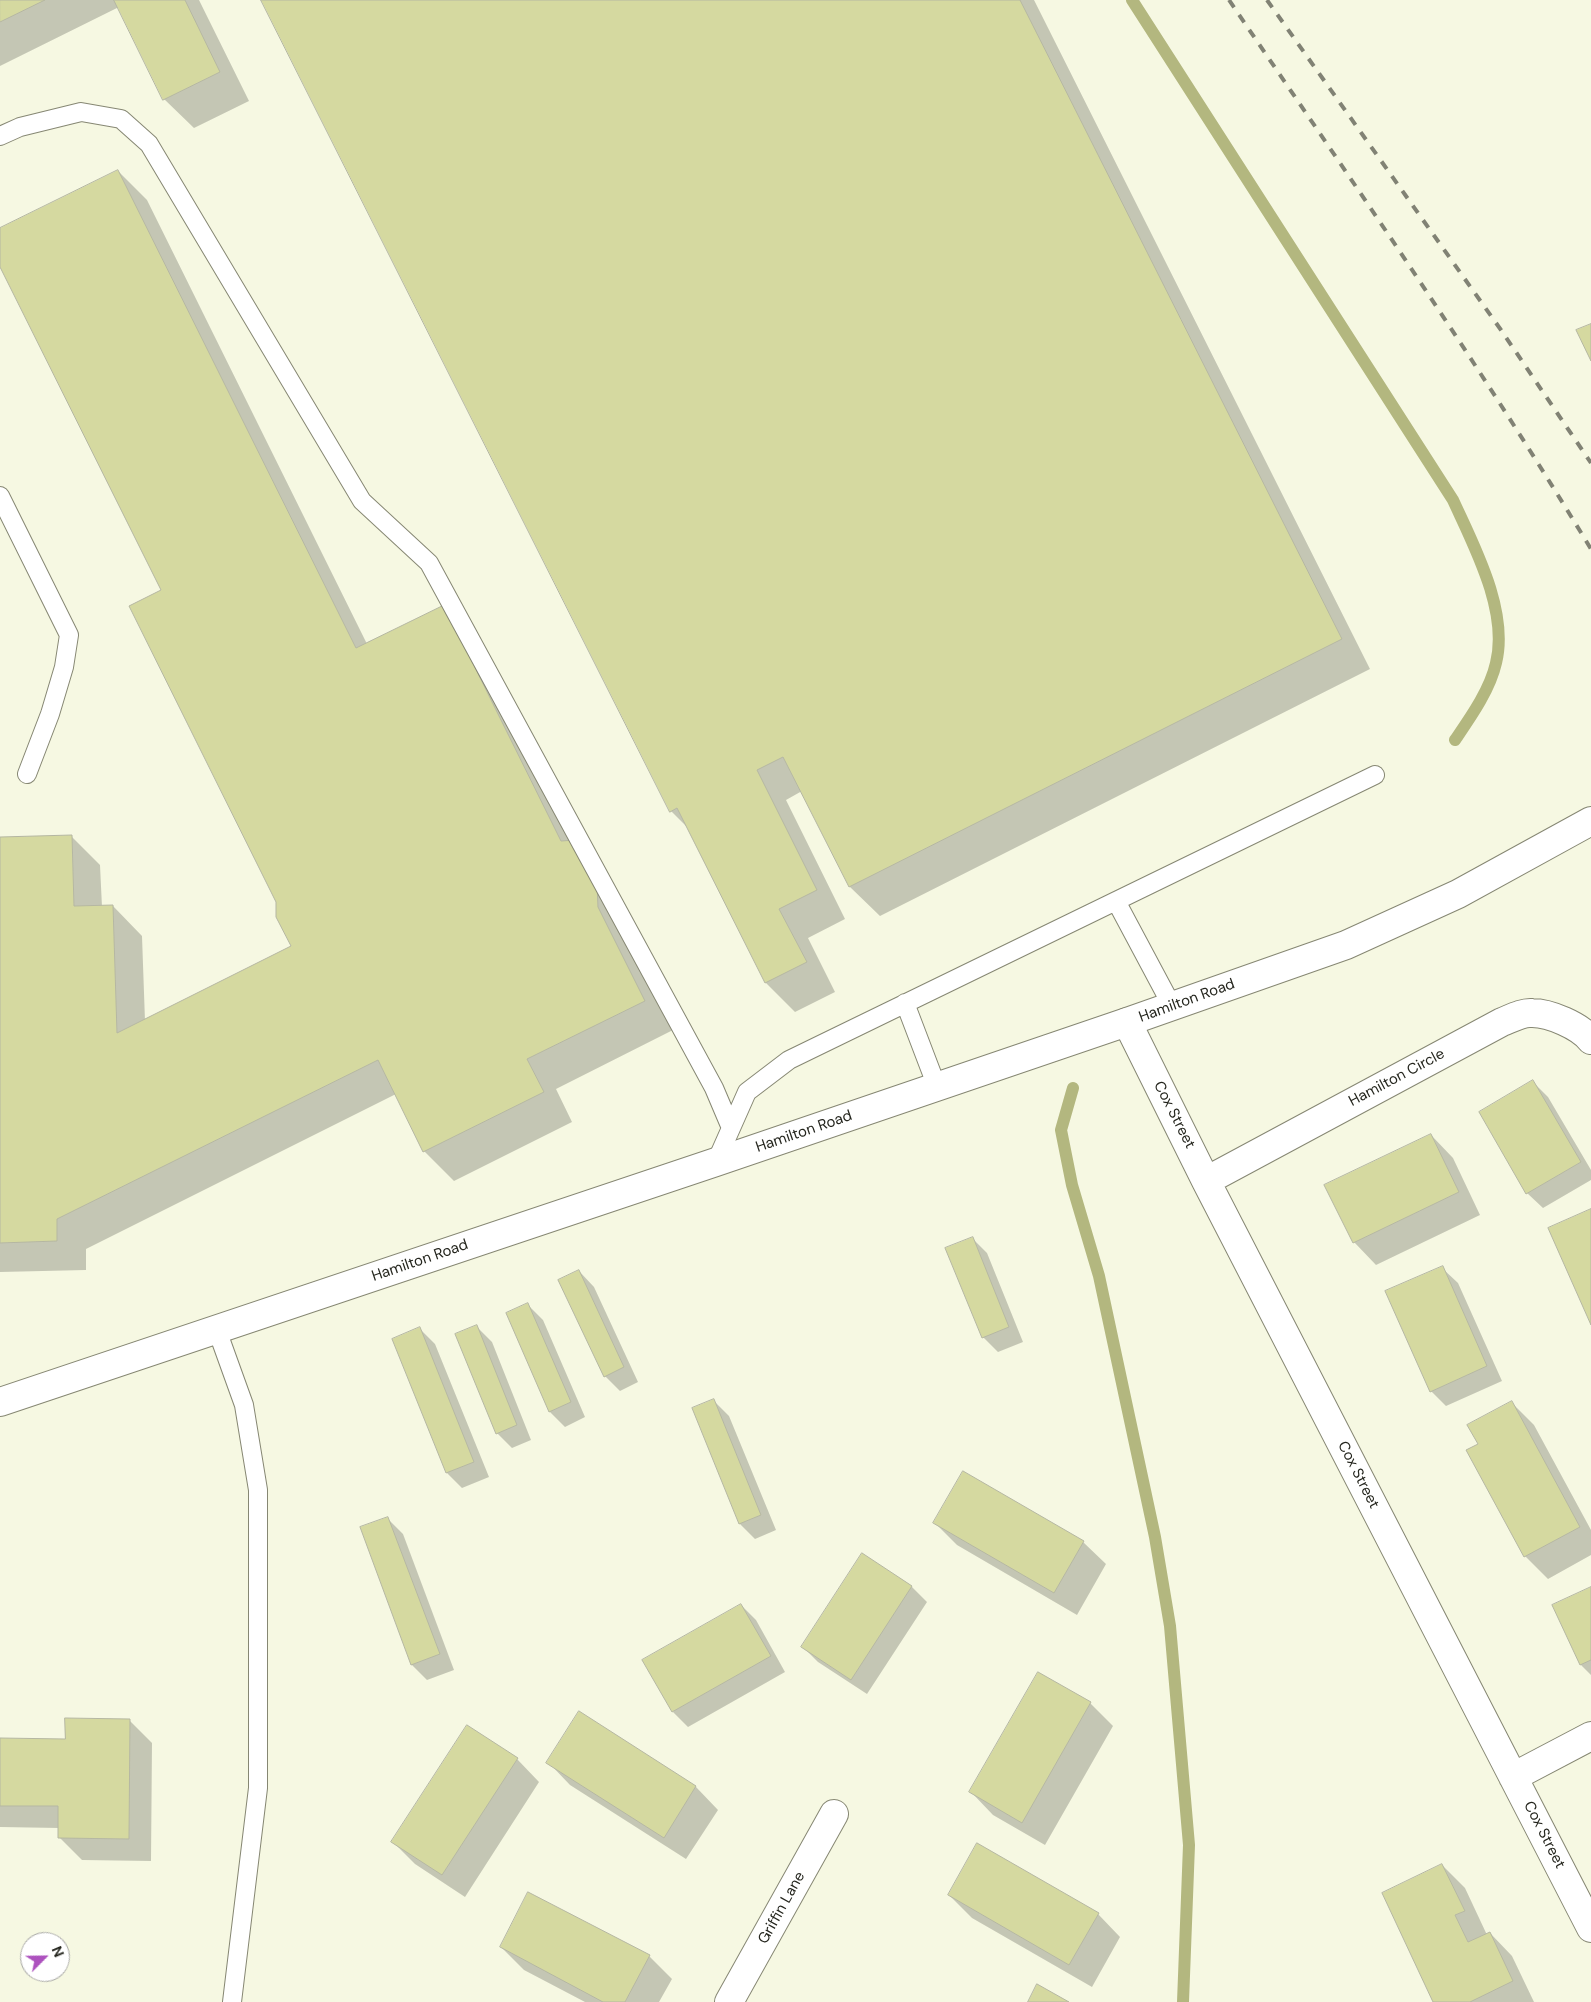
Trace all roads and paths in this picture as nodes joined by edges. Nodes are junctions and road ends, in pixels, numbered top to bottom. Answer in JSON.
{"nodes":[{"id":1,"x":0,"y":136,"type":"edge"},
{"id":2,"x":0,"y":496,"type":"edge"},
{"id":3,"x":26,"y":774,"type":"dead end"},
{"id":4,"x":1375,"y":775,"type":"dead end"},
{"id":5,"x":1591,"y":821,"type":"edge"},
{"id":6,"x":1116,"y":901,"type":"junction"},
{"id":7,"x":905,"y":1003,"type":"junction"},
{"id":8,"x":1172,"y":1006,"type":"junction"},
{"id":9,"x":1127,"y":1022,"type":"junction"},
{"id":10,"x":1591,"y":1040,"type":"edge"},
{"id":11,"x":937,"y":1087,"type":"junction"},
{"id":12,"x":731,"y":1128,"type":"junction"},
{"id":13,"x":716,"y":1162,"type":"junction"},
{"id":14,"x":1206,"y":1181,"type":"junction"},
{"id":15,"x":217,"y":1330,"type":"junction"},
{"id":16,"x":0,"y":1402,"type":"edge"},
{"id":17,"x":1591,"y":1736,"type":"edge"},
{"id":18,"x":1514,"y":1777,"type":"junction"},
{"id":19,"x":834,"y":1814,"type":"dead end"},
{"id":20,"x":1591,"y":1928,"type":"edge"},
{"id":21,"x":232,"y":2002,"type":"edge"},
{"id":22,"x":729,"y":2002,"type":"edge"}],
"edges":[{"from":1,"to":12,"type":"lane"},
{"from":2,"to":3,"type":"lane"},
{"from":4,"to":6,"type":"lane"},
{"from":5,"to":8,"type":"street","name":"Hamilton Road"},
{"from":6,"to":7,"type":"lane"},
{"from":6,"to":8,"type":"lane"},
{"from":7,"to":11,"type":"lane"},
{"from":7,"to":12,"type":"lane"},
{"from":8,"to":9,"type":"street","name":"Hamilton Road"},
{"from":9,"to":11,"type":"street","name":"Hamilton Road"},
{"from":9,"to":14,"type":"street","name":"Cox Street"},
{"from":10,"to":14,"type":"street","name":"Hamilton Circle"},
{"from":11,"to":13,"type":"street","name":"Hamilton Road"},
{"from":12,"to":13,"type":"lane"},
{"from":13,"to":15,"type":"street","name":"Hamilton Road"},
{"from":14,"to":18,"type":"street","name":"Cox Street"},
{"from":15,"to":16,"type":"street","name":"Hamilton Road"},
{"from":15,"to":21,"type":"lane"},
{"from":17,"to":18,"type":"street"},
{"from":18,"to":20,"type":"street","name":"Cox Street"},
{"from":19,"to":22,"type":"street","name":"Griffin Lane"}]}
